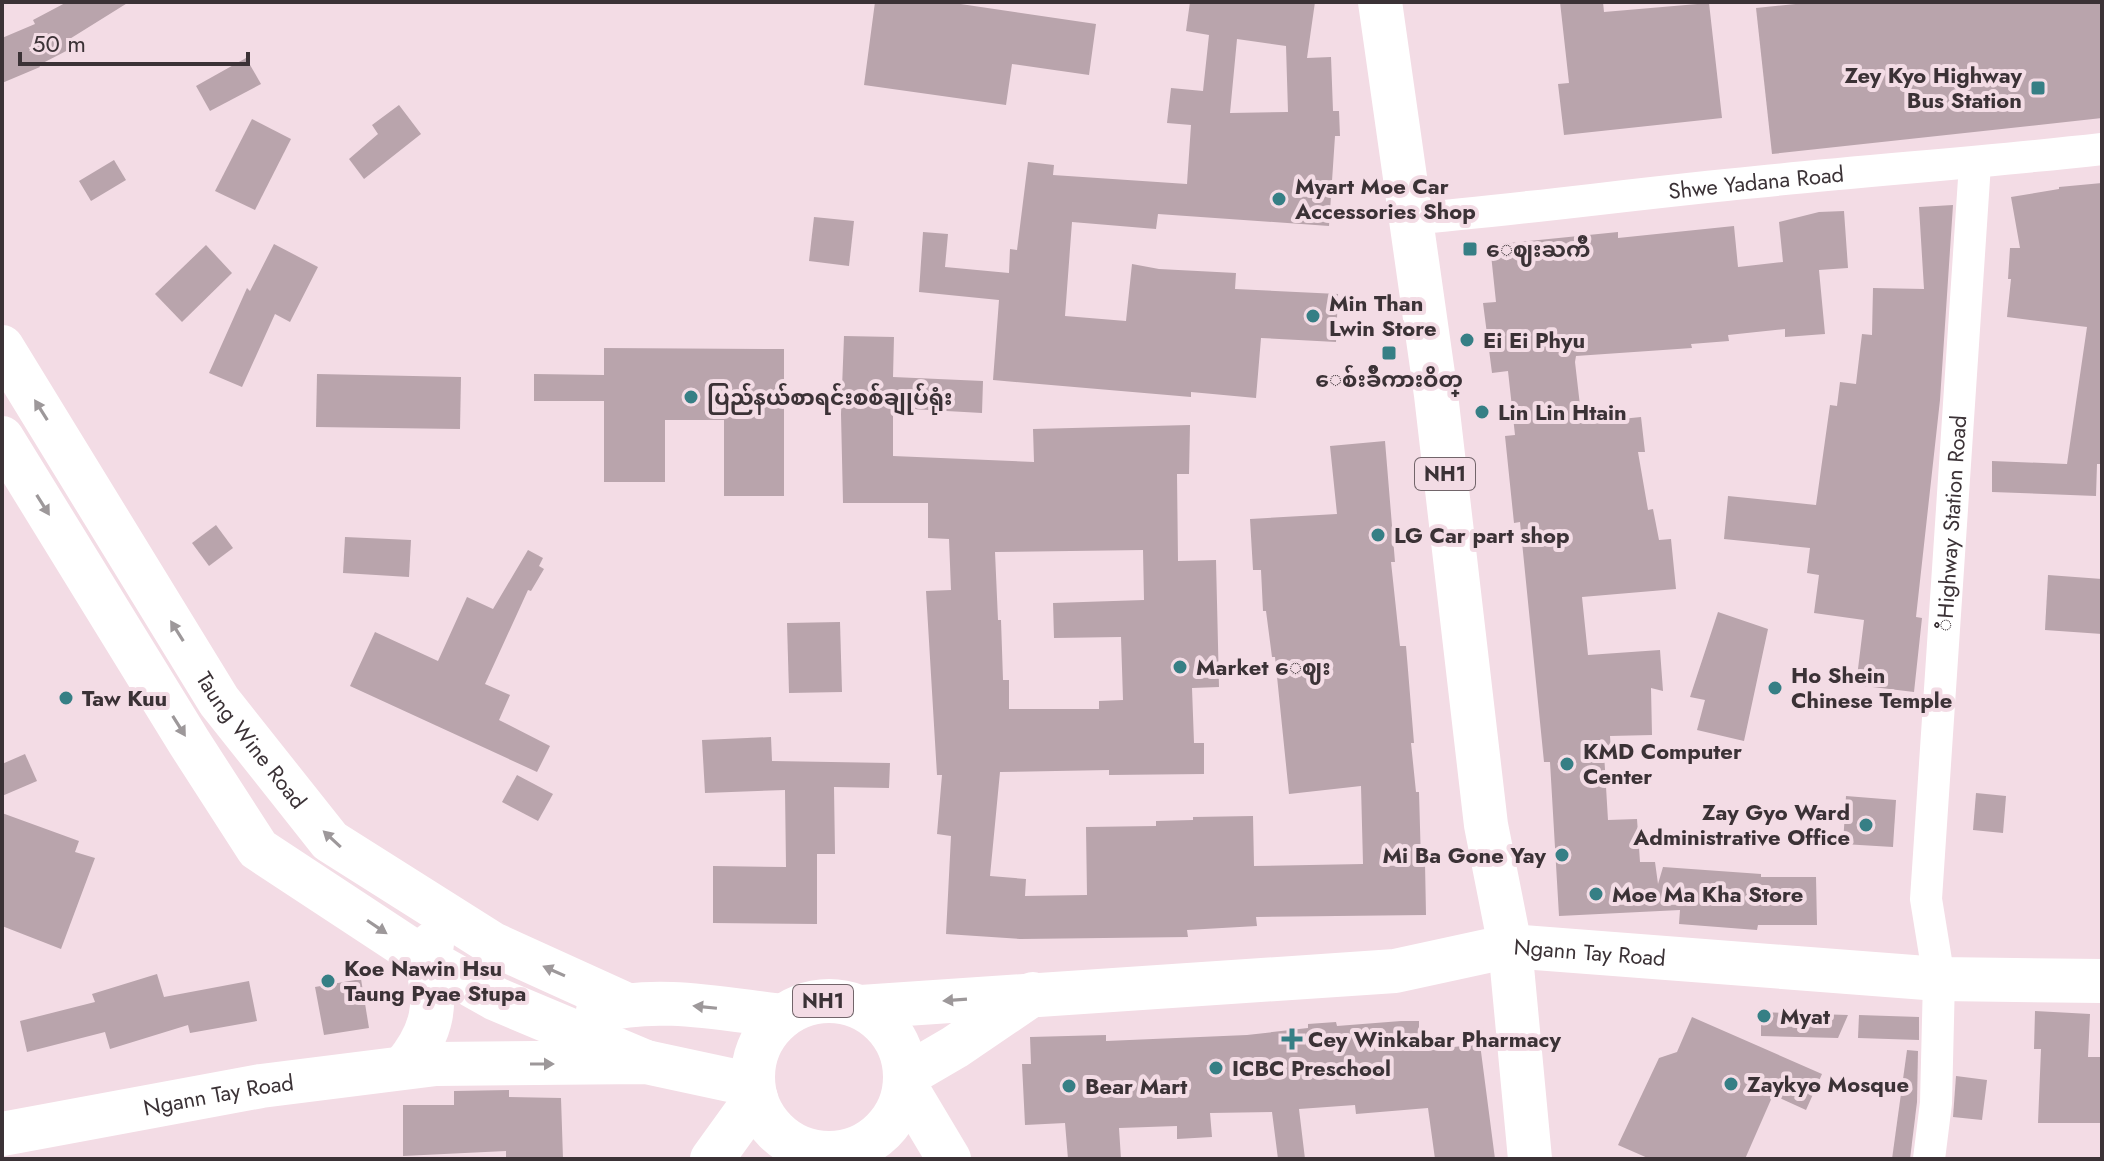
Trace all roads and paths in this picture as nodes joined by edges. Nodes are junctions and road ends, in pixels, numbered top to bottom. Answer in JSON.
{"nodes":[{"id":1,"x":1380,"y":2,"type":"edge"},
{"id":2,"x":2102,"y":149,"type":"edge"},
{"id":3,"x":1975,"y":164,"type":"junction"},
{"id":4,"x":1410,"y":219,"type":"junction"},
{"id":5,"x":2,"y":347,"type":"edge"},
{"id":6,"x":2,"y":438,"type":"edge"},
{"id":7,"x":445,"y":915,"type":"junction"},
{"id":8,"x":1510,"y":946,"type":"junction"},
{"id":9,"x":425,"y":959,"type":"junction"},
{"id":10,"x":1939,"y":979,"type":"junction"},
{"id":11,"x":2102,"y":981,"type":"edge"},
{"id":12,"x":1033,"y":994,"type":"junction"},
{"id":13,"x":625,"y":1004,"type":"junction"},
{"id":14,"x":861,"y":1007,"type":"junction"},
{"id":15,"x":783,"y":1016,"type":"junction"},
{"id":16,"x":554,"y":1023,"type":"junction"},
{"id":17,"x":646,"y":1062,"type":"junction"},
{"id":18,"x":420,"y":1066,"type":"junction"},
{"id":19,"x":906,"y":1081,"type":"junction"},
{"id":20,"x":754,"y":1091,"type":"junction"},
{"id":21,"x":2,"y":1134,"type":"edge"},
{"id":22,"x":814,"y":1154,"type":"edge"},
{"id":23,"x":712,"y":1159,"type":"edge"},
{"id":24,"x":949,"y":1159,"type":"edge"},
{"id":25,"x":1530,"y":1159,"type":"edge"},
{"id":26,"x":1929,"y":1159,"type":"edge"}],
"edges":[{"from":1,"to":4,"type":"main road","number":"NH1"},
{"from":2,"to":3,"type":"street","name":"Shwe Yadana Road"},
{"from":3,"to":4,"type":"street","name":"Shwe Yadana Road"},
{"from":3,"to":10,"type":"street","name":"ံံံံHighway Station Road"},
{"from":4,"to":8,"type":"main road","number":"NH1"},
{"from":7,"to":5,"type":"main road","name":"Taung Wine Road","one_way":true},
{"from":6,"to":9,"type":"main road","one_way":true},
{"from":7,"to":9,"type":"main road"},
{"from":13,"to":7,"type":"main road","name":"Taung Wine Road","one_way":true},
{"from":8,"to":10,"type":"main road","name":"Ngann Tay Road"},
{"from":8,"to":12,"type":"main road","name":"Ngann Tay Road","number":"NH1"},
{"from":8,"to":25,"type":"main road"},
{"from":9,"to":16,"type":"main road"},
{"from":9,"to":18,"type":"main road"},
{"from":10,"to":11,"type":"main road","name":"Ngann Tay Road"},
{"from":10,"to":26,"type":"street","name":"ံံံံHighway Station Road"},
{"from":12,"to":14,"type":"main road","name":"Ngann Tay Road","number":"NH1","one_way":true},
{"from":12,"to":19,"type":"main road"},
{"from":15,"to":13,"type":"main road","one_way":true},
{"from":13,"to":16,"type":"main road"},
{"from":14,"to":15,"type":"main road","number":"NH1"},
{"from":14,"to":19,"type":"main road","number":"NH1"},
{"from":15,"to":20,"type":"main road","number":"NH1"},
{"from":16,"to":17,"type":"main road"},
{"from":16,"to":18,"type":"main road"},
{"from":18,"to":17,"type":"main road","one_way":true},
{"from":17,"to":20,"type":"main road"},
{"from":18,"to":21,"type":"main road","name":"Ngann Tay Road"},
{"from":19,"to":22,"type":"main road"},
{"from":19,"to":24,"type":"main road"},
{"from":20,"to":22,"type":"main road"},
{"from":20,"to":23,"type":"main road","number":"NH1"}]}
